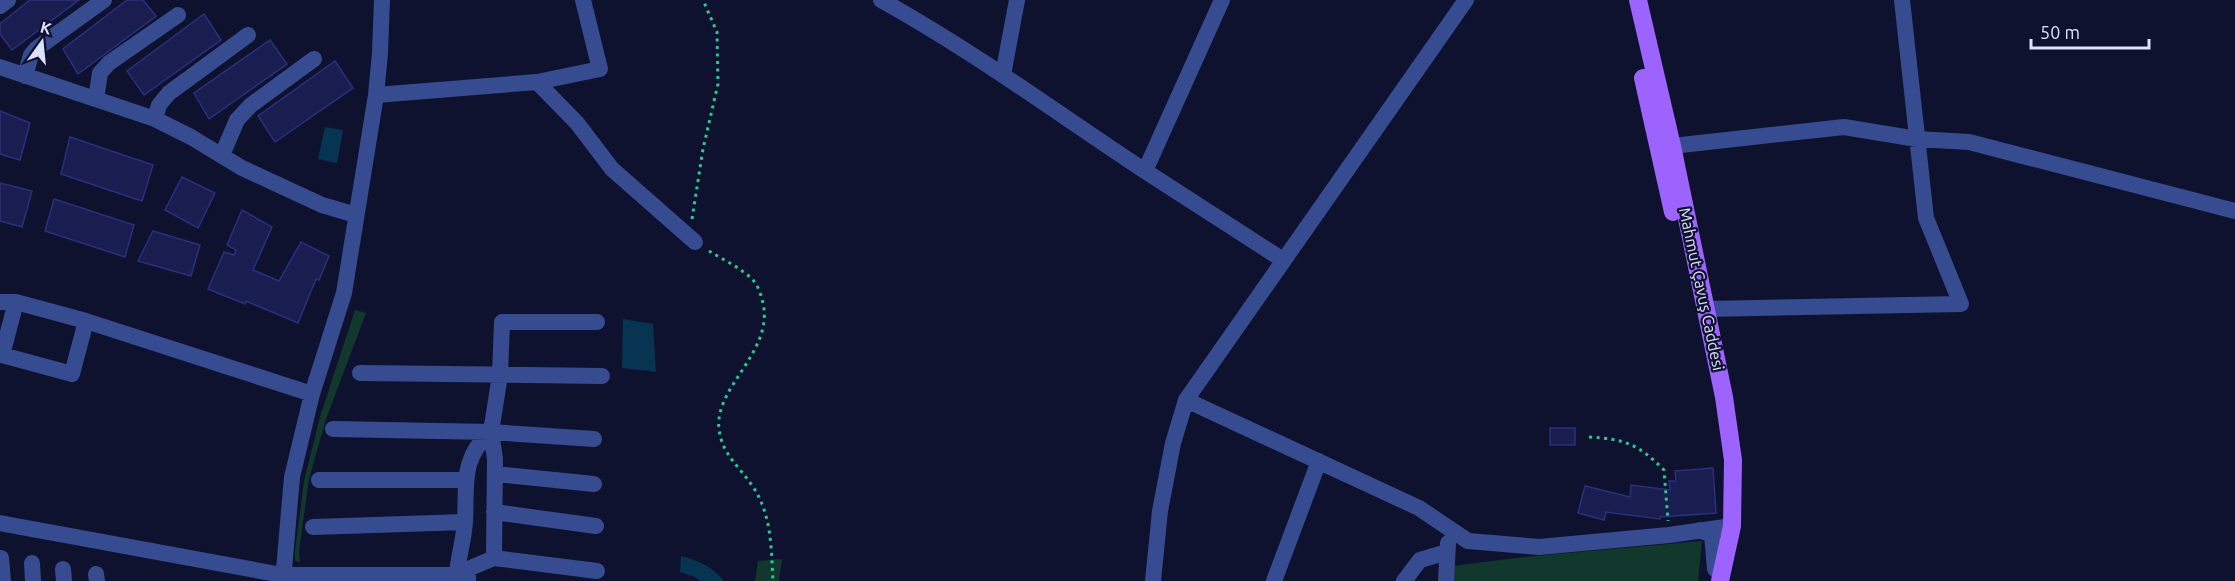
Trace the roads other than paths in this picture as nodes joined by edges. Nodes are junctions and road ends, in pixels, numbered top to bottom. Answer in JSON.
{"nodes":[{"id":1,"x":8,"y":0,"type":"edge"},
{"id":2,"x":104,"y":0,"type":"edge"},
{"id":3,"x":382,"y":0,"type":"edge"},
{"id":4,"x":583,"y":0,"type":"edge"},
{"id":5,"x":881,"y":0,"type":"edge"},
{"id":6,"x":1017,"y":0,"type":"edge"},
{"id":7,"x":1222,"y":0,"type":"edge"},
{"id":8,"x":1466,"y":0,"type":"edge"},
{"id":9,"x":1626,"y":0,"type":"edge"},
{"id":10,"x":1638,"y":0,"type":"edge"},
{"id":11,"x":1902,"y":0,"type":"edge"},
{"id":12,"x":0,"y":6,"type":"edge"},
{"id":13,"x":178,"y":15,"type":"dead end"},
{"id":14,"x":248,"y":35,"type":"dead end"},
{"id":15,"x":314,"y":59,"type":"dead end"},
{"id":16,"x":0,"y":67,"type":"edge"},
{"id":17,"x":1003,"y":75,"type":"junction"},
{"id":18,"x":25,"y":76,"type":"junction"},
{"id":19,"x":537,"y":82,"type":"junction"},
{"id":20,"x":376,"y":96,"type":"junction"},
{"id":21,"x":96,"y":99,"type":"junction"},
{"id":22,"x":155,"y":119,"type":"junction"},
{"id":23,"x":1917,"y":139,"type":"junction"},
{"id":24,"x":1672,"y":146,"type":"junction"},
{"id":25,"x":222,"y":155,"type":"junction"},
{"id":26,"x":1145,"y":171,"type":"junction"},
{"id":27,"x":2235,"y":211,"type":"edge"},
{"id":28,"x":356,"y":215,"type":"junction"},
{"id":29,"x":695,"y":242,"type":"road end"},
{"id":30,"x":1283,"y":260,"type":"junction"},
{"id":31,"x":8,"y":302,"type":"edge"},
{"id":32,"x":1706,"y":309,"type":"junction"},
{"id":33,"x":86,"y":321,"type":"junction"},
{"id":34,"x":597,"y":322,"type":"dead end"},
{"id":35,"x":360,"y":373,"type":"dead end"},
{"id":36,"x":500,"y":375,"type":"junction"},
{"id":37,"x":602,"y":376,"type":"dead end"},
{"id":38,"x":312,"y":394,"type":"junction"},
{"id":39,"x":1186,"y":400,"type":"junction"},
{"id":40,"x":333,"y":429,"type":"dead end"},
{"id":41,"x":490,"y":432,"type":"junction"},
{"id":42,"x":594,"y":438,"type":"dead end"},
{"id":43,"x":1319,"y":460,"type":"junction"},
{"id":44,"x":495,"y":474,"type":"junction"},
{"id":45,"x":319,"y":480,"type":"dead end"},
{"id":46,"x":465,"y":480,"type":"junction"},
{"id":47,"x":594,"y":484,"type":"dead end"},
{"id":48,"x":494,"y":513,"type":"junction"},
{"id":49,"x":465,"y":522,"type":"junction"},
{"id":50,"x":0,"y":523,"type":"edge"},
{"id":51,"x":596,"y":526,"type":"dead end"},
{"id":52,"x":313,"y":527,"type":"dead end"},
{"id":53,"x":1726,"y":527,"type":"junction"},
{"id":54,"x":1449,"y":528,"type":"junction"},
{"id":55,"x":1700,"y":530,"type":"junction"},
{"id":56,"x":1448,"y":552,"type":"junction"},
{"id":57,"x":1,"y":558,"type":"edge"},
{"id":58,"x":494,"y":558,"type":"junction"},
{"id":59,"x":32,"y":563,"type":"dead end"},
{"id":60,"x":597,"y":571,"type":"dead end"},
{"id":61,"x":1715,"y":577,"type":"edge"},
{"id":62,"x":282,"y":578,"type":"edge"},
{"id":63,"x":460,"y":579,"type":"edge"},
{"id":64,"x":3,"y":581,"type":"edge"},
{"id":65,"x":33,"y":581,"type":"edge"},
{"id":66,"x":1154,"y":581,"type":"edge"},
{"id":67,"x":1274,"y":581,"type":"edge"},
{"id":68,"x":1404,"y":581,"type":"edge"},
{"id":69,"x":1446,"y":581,"type":"edge"}],
"edges":[{"from":1,"to":12,"type":"street"},
{"from":2,"to":18,"type":"street"},
{"from":3,"to":20,"type":"street"},
{"from":4,"to":19,"type":"street"},
{"from":5,"to":17,"type":"street"},
{"from":6,"to":17,"type":"street"},
{"from":7,"to":26,"type":"street"},
{"from":8,"to":30,"type":"street"},
{"from":9,"to":53,"type":"main road"},
{"from":10,"to":24,"type":"main road","name":"Mahmut Çavuş Caddesi"},
{"from":11,"to":23,"type":"street"},
{"from":13,"to":21,"type":"street"},
{"from":14,"to":22,"type":"street"},
{"from":15,"to":25,"type":"street"},
{"from":16,"to":18,"type":"street"},
{"from":17,"to":26,"type":"street"},
{"from":18,"to":21,"type":"street"},
{"from":19,"to":20,"type":"street"},
{"from":19,"to":29,"type":"street"},
{"from":20,"to":28,"type":"street"},
{"from":21,"to":22,"type":"street"},
{"from":22,"to":25,"type":"street"},
{"from":23,"to":24,"type":"street"},
{"from":23,"to":27,"type":"street"},
{"from":23,"to":32,"type":"street"},
{"from":24,"to":32,"type":"main road","name":"Mahmut Çavuş Caddesi"},
{"from":25,"to":28,"type":"street"},
{"from":26,"to":30,"type":"street"},
{"from":28,"to":38,"type":"street"},
{"from":30,"to":39,"type":"street"},
{"from":31,"to":33,"type":"street"},
{"from":31,"to":33,"type":"street"},
{"from":32,"to":53,"type":"main road","name":"Mahmut Çavuş Caddesi"},
{"from":33,"to":38,"type":"street"},
{"from":34,"to":36,"type":"street"},
{"from":35,"to":36,"type":"street"},
{"from":36,"to":37,"type":"street"},
{"from":36,"to":41,"type":"street"},
{"from":38,"to":62,"type":"street"},
{"from":39,"to":43,"type":"street"},
{"from":39,"to":66,"type":"street"},
{"from":40,"to":41,"type":"street"},
{"from":41,"to":42,"type":"street"},
{"from":41,"to":44,"type":"street"},
{"from":41,"to":46,"type":"street"},
{"from":43,"to":54,"type":"street"},
{"from":43,"to":67,"type":"street"},
{"from":44,"to":47,"type":"street"},
{"from":44,"to":48,"type":"street"},
{"from":45,"to":46,"type":"street"},
{"from":46,"to":49,"type":"street"},
{"from":48,"to":51,"type":"street"},
{"from":48,"to":58,"type":"street"},
{"from":49,"to":52,"type":"street"},
{"from":49,"to":63,"type":"street"},
{"from":50,"to":62,"type":"street"},
{"from":53,"to":55,"type":"street"},
{"from":53,"to":61,"type":"main road","name":"Mahmut Çavuş Caddesi"},
{"from":54,"to":55,"type":"street"},
{"from":54,"to":56,"type":"street"},
{"from":55,"to":61,"type":"street"},
{"from":56,"to":68,"type":"street"},
{"from":56,"to":69,"type":"street"},
{"from":57,"to":64,"type":"street"},
{"from":58,"to":60,"type":"street"},
{"from":58,"to":63,"type":"street"},
{"from":59,"to":65,"type":"street"},
{"from":62,"to":63,"type":"street"}]}
